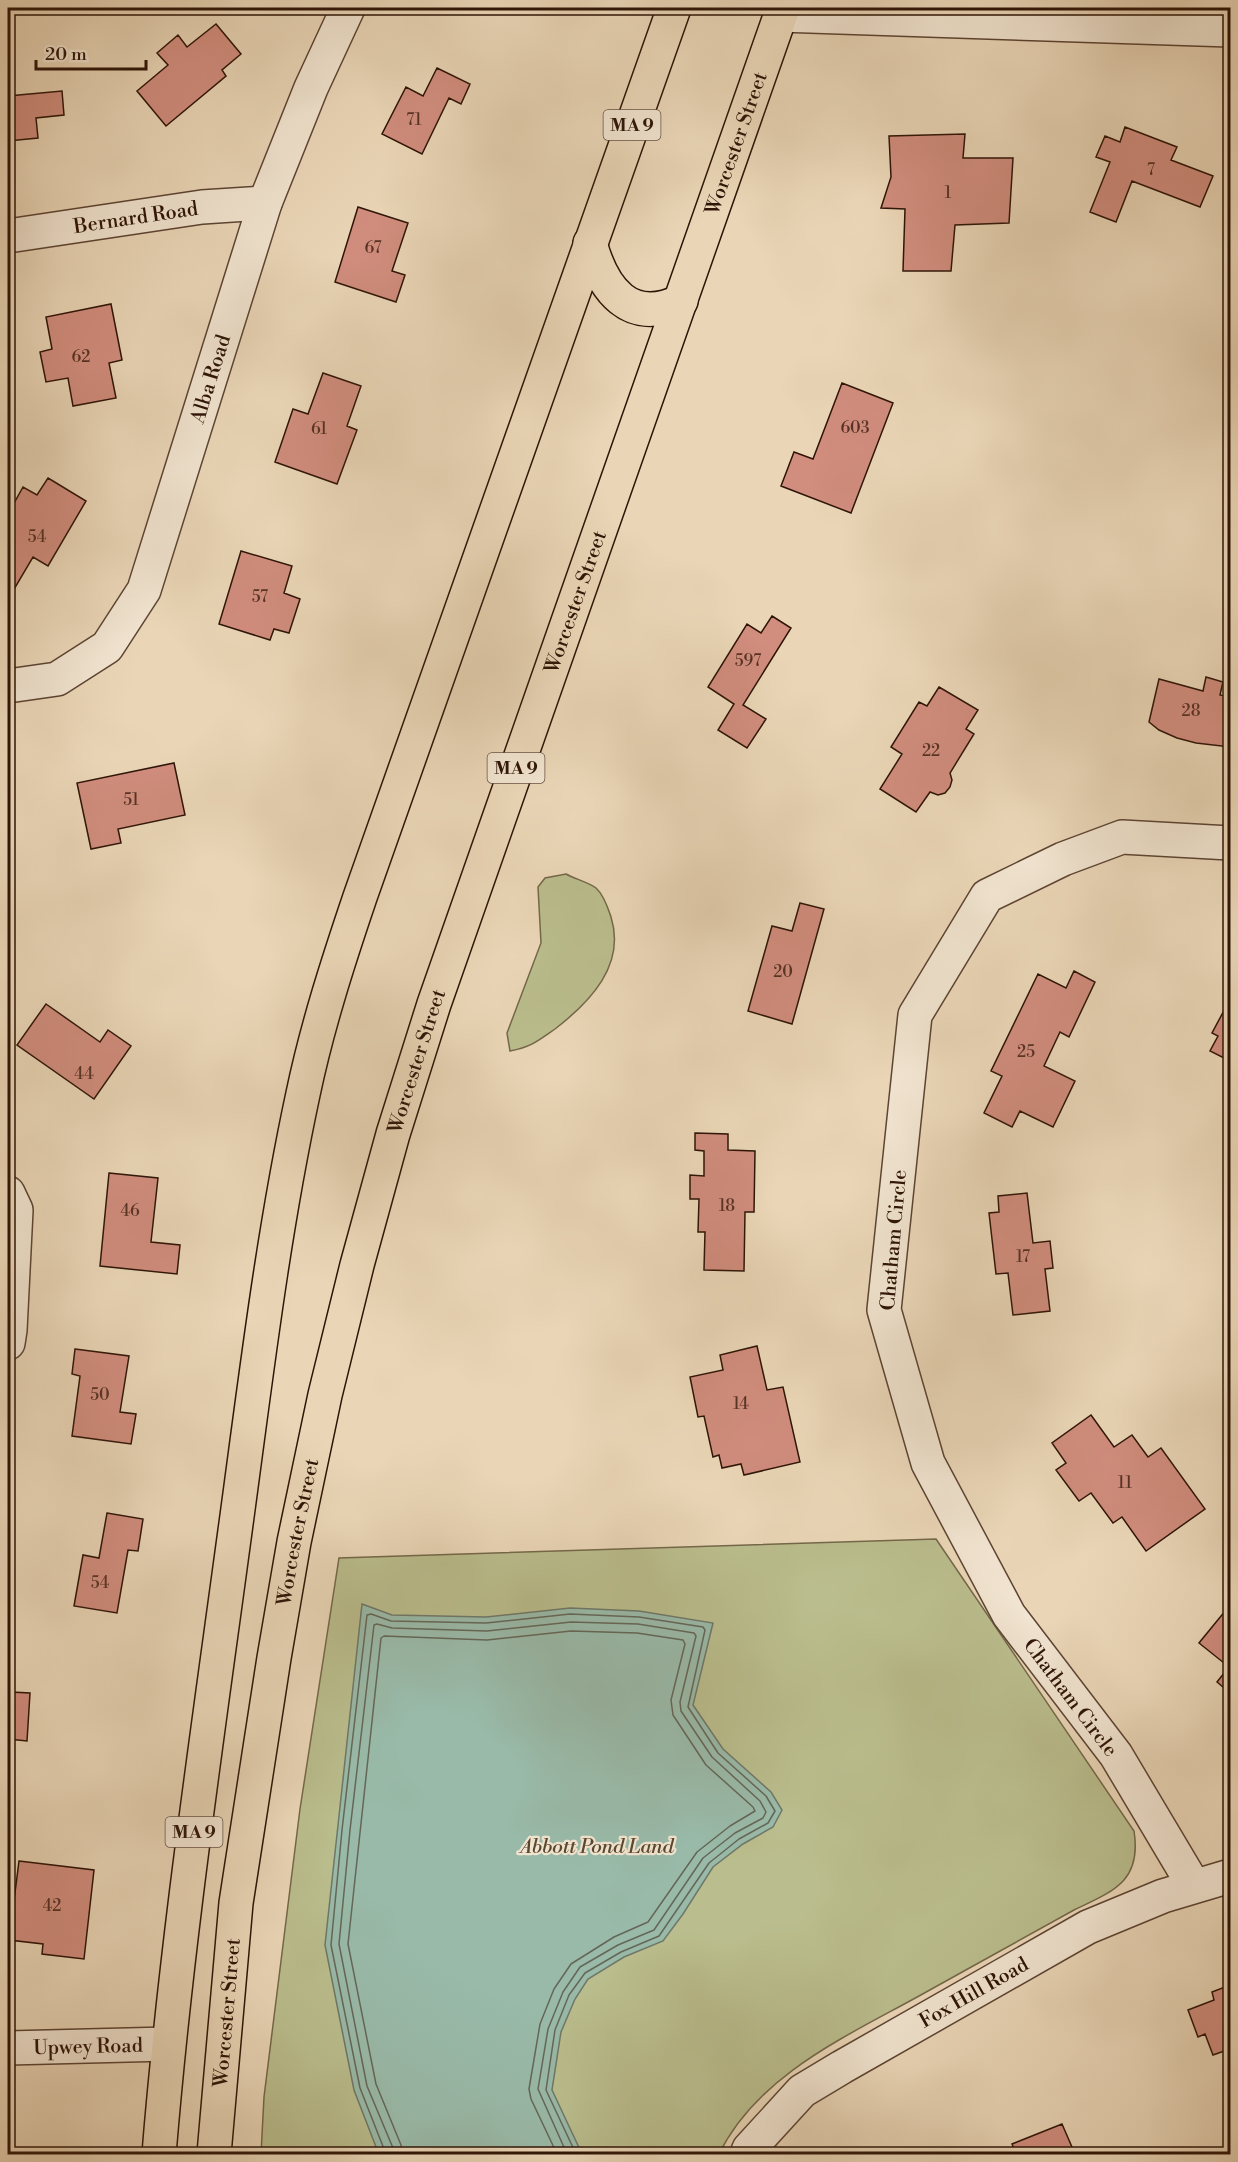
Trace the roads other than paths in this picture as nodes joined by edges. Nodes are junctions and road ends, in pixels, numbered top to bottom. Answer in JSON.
{"nodes":[{"id":1,"x":348,"y":8,"type":"edge"},
{"id":2,"x":674,"y":8,"type":"edge"},
{"id":3,"x":782,"y":11,"type":"edge"},
{"id":4,"x":1230,"y":30,"type":"edge"},
{"id":5,"x":265,"y":203,"type":"junction"},
{"id":6,"x":8,"y":236,"type":"edge"},
{"id":7,"x":591,"y":243,"type":"junction"},
{"id":8,"x":681,"y":301,"type":"junction"},
{"id":9,"x":8,"y":686,"type":"edge"},
{"id":10,"x":1230,"y":843,"type":"edge"},
{"id":11,"x":8,"y":1193,"type":"edge"},
{"id":12,"x":8,"y":1343,"type":"edge"},
{"id":13,"x":1230,"y":1876,"type":"edge"},
{"id":14,"x":1194,"y":1886,"type":"junction"},
{"id":15,"x":168,"y":2044,"type":"junction"},
{"id":16,"x":8,"y":2048,"type":"edge"},
{"id":17,"x":159,"y":2154,"type":"edge"},
{"id":18,"x":213,"y":2154,"type":"edge"},
{"id":19,"x":747,"y":2154,"type":"edge"}],
"edges":[{"from":1,"to":5,"type":"street","name":"Alba Road"},
{"from":2,"to":7,"type":"highway","number":"MA 9"},
{"from":3,"to":4,"type":"street"},
{"from":3,"to":8,"type":"highway","name":"Worcester Street","number":"MA 9"},
{"from":5,"to":6,"type":"street","name":"Bernard Road"},
{"from":5,"to":9,"type":"street","name":"Alba Road"},
{"from":7,"to":8,"type":"highway"},
{"from":7,"to":15,"type":"highway","number":"MA 9"},
{"from":8,"to":18,"type":"highway","name":"Worcester Street","number":"MA 9"},
{"from":10,"to":14,"type":"street","name":"Chatham Circle"},
{"from":11,"to":12,"type":"street"},
{"from":13,"to":14,"type":"street","name":"Fox Hill Road"},
{"from":14,"to":19,"type":"street","name":"Fox Hill Road"},
{"from":15,"to":16,"type":"street","name":"Upwey Road"},
{"from":15,"to":17,"type":"highway","number":"MA 9"}]}
